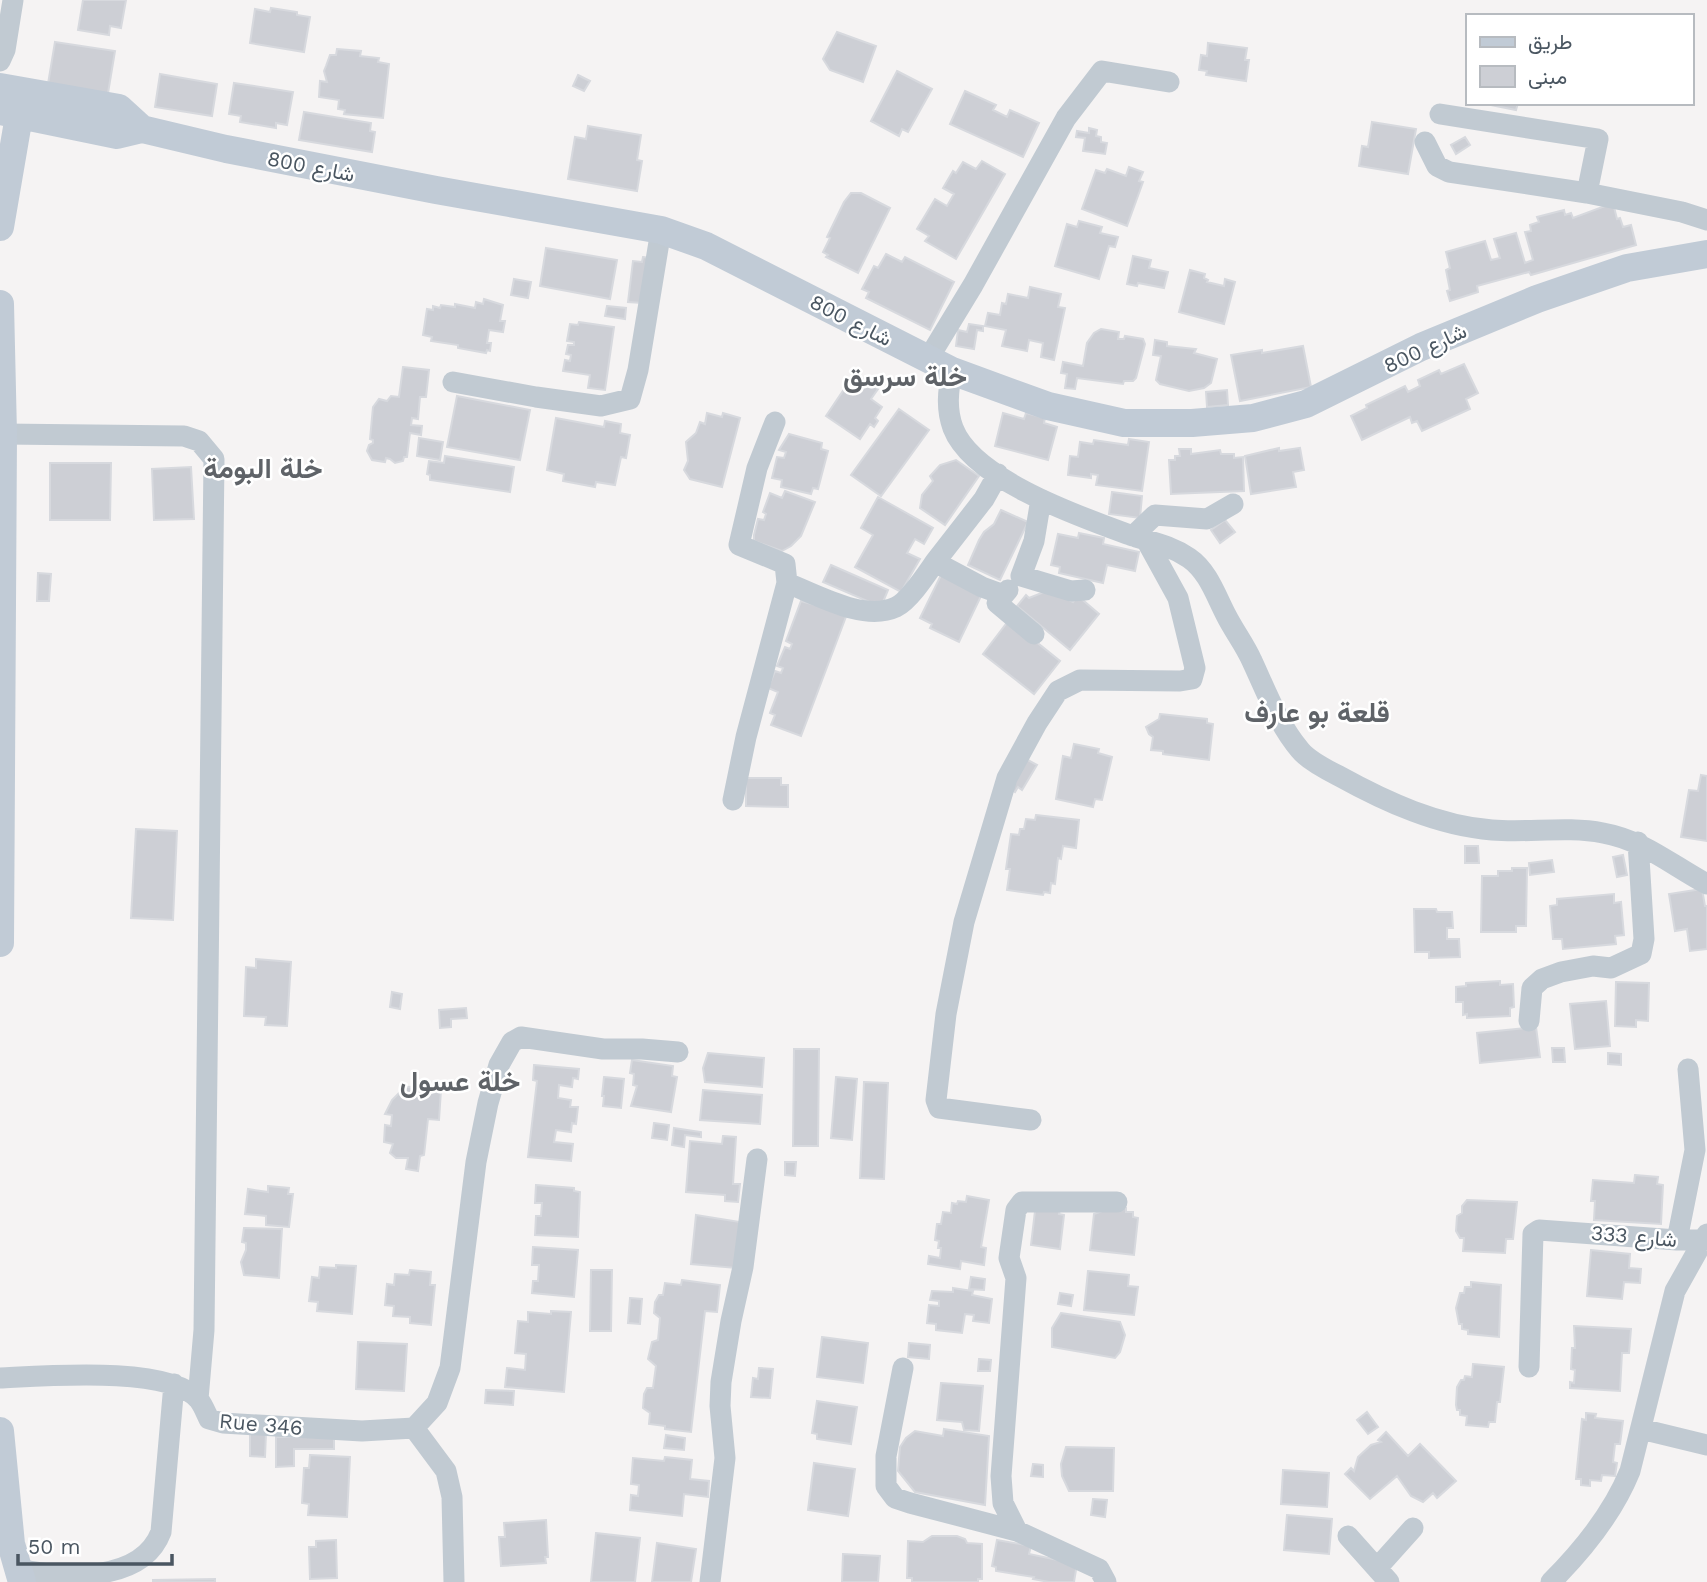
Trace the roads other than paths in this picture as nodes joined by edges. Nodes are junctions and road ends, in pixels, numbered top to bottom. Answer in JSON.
{"nodes":[{"id":1,"x":13,"y":0,"type":"edge"},
{"id":2,"x":2,"y":56,"type":"edge"},
{"id":3,"x":1170,"y":82,"type":"dead end"},
{"id":4,"x":10,"y":101,"type":"edge"},
{"id":5,"x":1440,"y":114,"type":"dead end"},
{"id":6,"x":1424,"y":142,"type":"dead end"},
{"id":7,"x":1587,"y":193,"type":"junction"},
{"id":8,"x":1707,"y":220,"type":"edge"},
{"id":9,"x":0,"y":227,"type":"edge"},
{"id":10,"x":661,"y":230,"type":"junction"},
{"id":11,"x":1707,"y":254,"type":"edge"},
{"id":12,"x":0,"y":304,"type":"edge"},
{"id":13,"x":940,"y":365,"type":"junction"},
{"id":14,"x":453,"y":382,"type":"dead end"},
{"id":15,"x":775,"y":422,"type":"dead end"},
{"id":16,"x":3,"y":434,"type":"junction"},
{"id":17,"x":998,"y":474,"type":"junction"},
{"id":18,"x":1041,"y":499,"type":"junction"},
{"id":19,"x":1233,"y":504,"type":"dead end"},
{"id":20,"x":1139,"y":537,"type":"junction"},
{"id":21,"x":935,"y":562,"type":"junction"},
{"id":22,"x":1021,"y":576,"type":"junction"},
{"id":23,"x":787,"y":583,"type":"junction"},
{"id":24,"x":1086,"y":590,"type":"dead end"},
{"id":25,"x":1004,"y":595,"type":"junction"},
{"id":26,"x":1034,"y":634,"type":"dead end"},
{"id":27,"x":733,"y":800,"type":"dead end"},
{"id":28,"x":1637,"y":842,"type":"junction"},
{"id":29,"x":1707,"y":884,"type":"edge"},
{"id":30,"x":0,"y":943,"type":"edge"},
{"id":31,"x":1529,"y":1021,"type":"dead end"},
{"id":32,"x":678,"y":1052,"type":"dead end"},
{"id":33,"x":1688,"y":1069,"type":"dead end"},
{"id":34,"x":1031,"y":1120,"type":"dead end"},
{"id":35,"x":757,"y":1158,"type":"dead end"},
{"id":36,"x":1117,"y":1202,"type":"dead end"},
{"id":37,"x":1706,"y":1237,"type":"edge"},
{"id":38,"x":1677,"y":1240,"type":"junction"},
{"id":39,"x":1529,"y":1367,"type":"dead end"},
{"id":40,"x":903,"y":1368,"type":"dead end"},
{"id":41,"x":0,"y":1378,"type":"edge"},
{"id":42,"x":174,"y":1384,"type":"junction"},
{"id":43,"x":198,"y":1399,"type":"junction"},
{"id":44,"x":414,"y":1429,"type":"junction"},
{"id":45,"x":1641,"y":1429,"type":"junction"},
{"id":46,"x":0,"y":1431,"type":"edge"},
{"id":47,"x":1707,"y":1446,"type":"edge"},
{"id":48,"x":1413,"y":1528,"type":"dead end"},
{"id":49,"x":1017,"y":1531,"type":"junction"},
{"id":50,"x":1348,"y":1536,"type":"dead end"},
{"id":51,"x":13,"y":1560,"type":"edge"},
{"id":52,"x":1384,"y":1575,"type":"edge"},
{"id":53,"x":454,"y":1582,"type":"edge"},
{"id":54,"x":710,"y":1582,"type":"edge"},
{"id":55,"x":1106,"y":1582,"type":"edge"},
{"id":56,"x":1550,"y":1582,"type":"edge"}],
"edges":[{"from":1,"to":2,"type":"street"},
{"from":2,"to":4,"type":"street"},
{"from":3,"to":13,"type":"street"},
{"from":4,"to":9,"type":"main road"},
{"from":4,"to":10,"type":"main road","name":"شارع 800"},
{"from":5,"to":7,"type":"street"},
{"from":6,"to":7,"type":"street"},
{"from":7,"to":8,"type":"street"},
{"from":10,"to":13,"type":"main road","name":"شارع 800"},
{"from":10,"to":14,"type":"street"},
{"from":11,"to":13,"type":"main road","name":"شارع 800"},
{"from":12,"to":16,"type":"main road"},
{"from":13,"to":17,"type":"street"},
{"from":15,"to":23,"type":"street"},
{"from":16,"to":30,"type":"main road"},
{"from":16,"to":43,"type":"street"},
{"from":17,"to":18,"type":"street"},
{"from":17,"to":21,"type":"street"},
{"from":18,"to":20,"type":"street"},
{"from":18,"to":22,"type":"street"},
{"from":19,"to":20,"type":"street"},
{"from":20,"to":28,"type":"street"},
{"from":20,"to":34,"type":"street"},
{"from":21,"to":23,"type":"street"},
{"from":21,"to":25,"type":"street"},
{"from":22,"to":24,"type":"street"},
{"from":22,"to":25,"type":"street"},
{"from":23,"to":27,"type":"street"},
{"from":25,"to":26,"type":"street"},
{"from":28,"to":29,"type":"street"},
{"from":28,"to":31,"type":"street"},
{"from":32,"to":44,"type":"street"},
{"from":33,"to":38,"type":"street"},
{"from":35,"to":54,"type":"street"},
{"from":36,"to":49,"type":"street"},
{"from":37,"to":38,"type":"street","name":"شارع 333"},
{"from":37,"to":45,"type":"street"},
{"from":38,"to":39,"type":"street","name":"شارع 333"},
{"from":40,"to":49,"type":"street"},
{"from":41,"to":42,"type":"street","name":"Rue 346"},
{"from":42,"to":43,"type":"street","name":"Rue 346"},
{"from":42,"to":51,"type":"street"},
{"from":43,"to":44,"type":"street","name":"Rue 346"},
{"from":44,"to":53,"type":"street"},
{"from":45,"to":47,"type":"street"},
{"from":45,"to":56,"type":"street"},
{"from":46,"to":51,"type":"main road"},
{"from":48,"to":52,"type":"street"},
{"from":49,"to":55,"type":"street"},
{"from":50,"to":52,"type":"street"}]}
